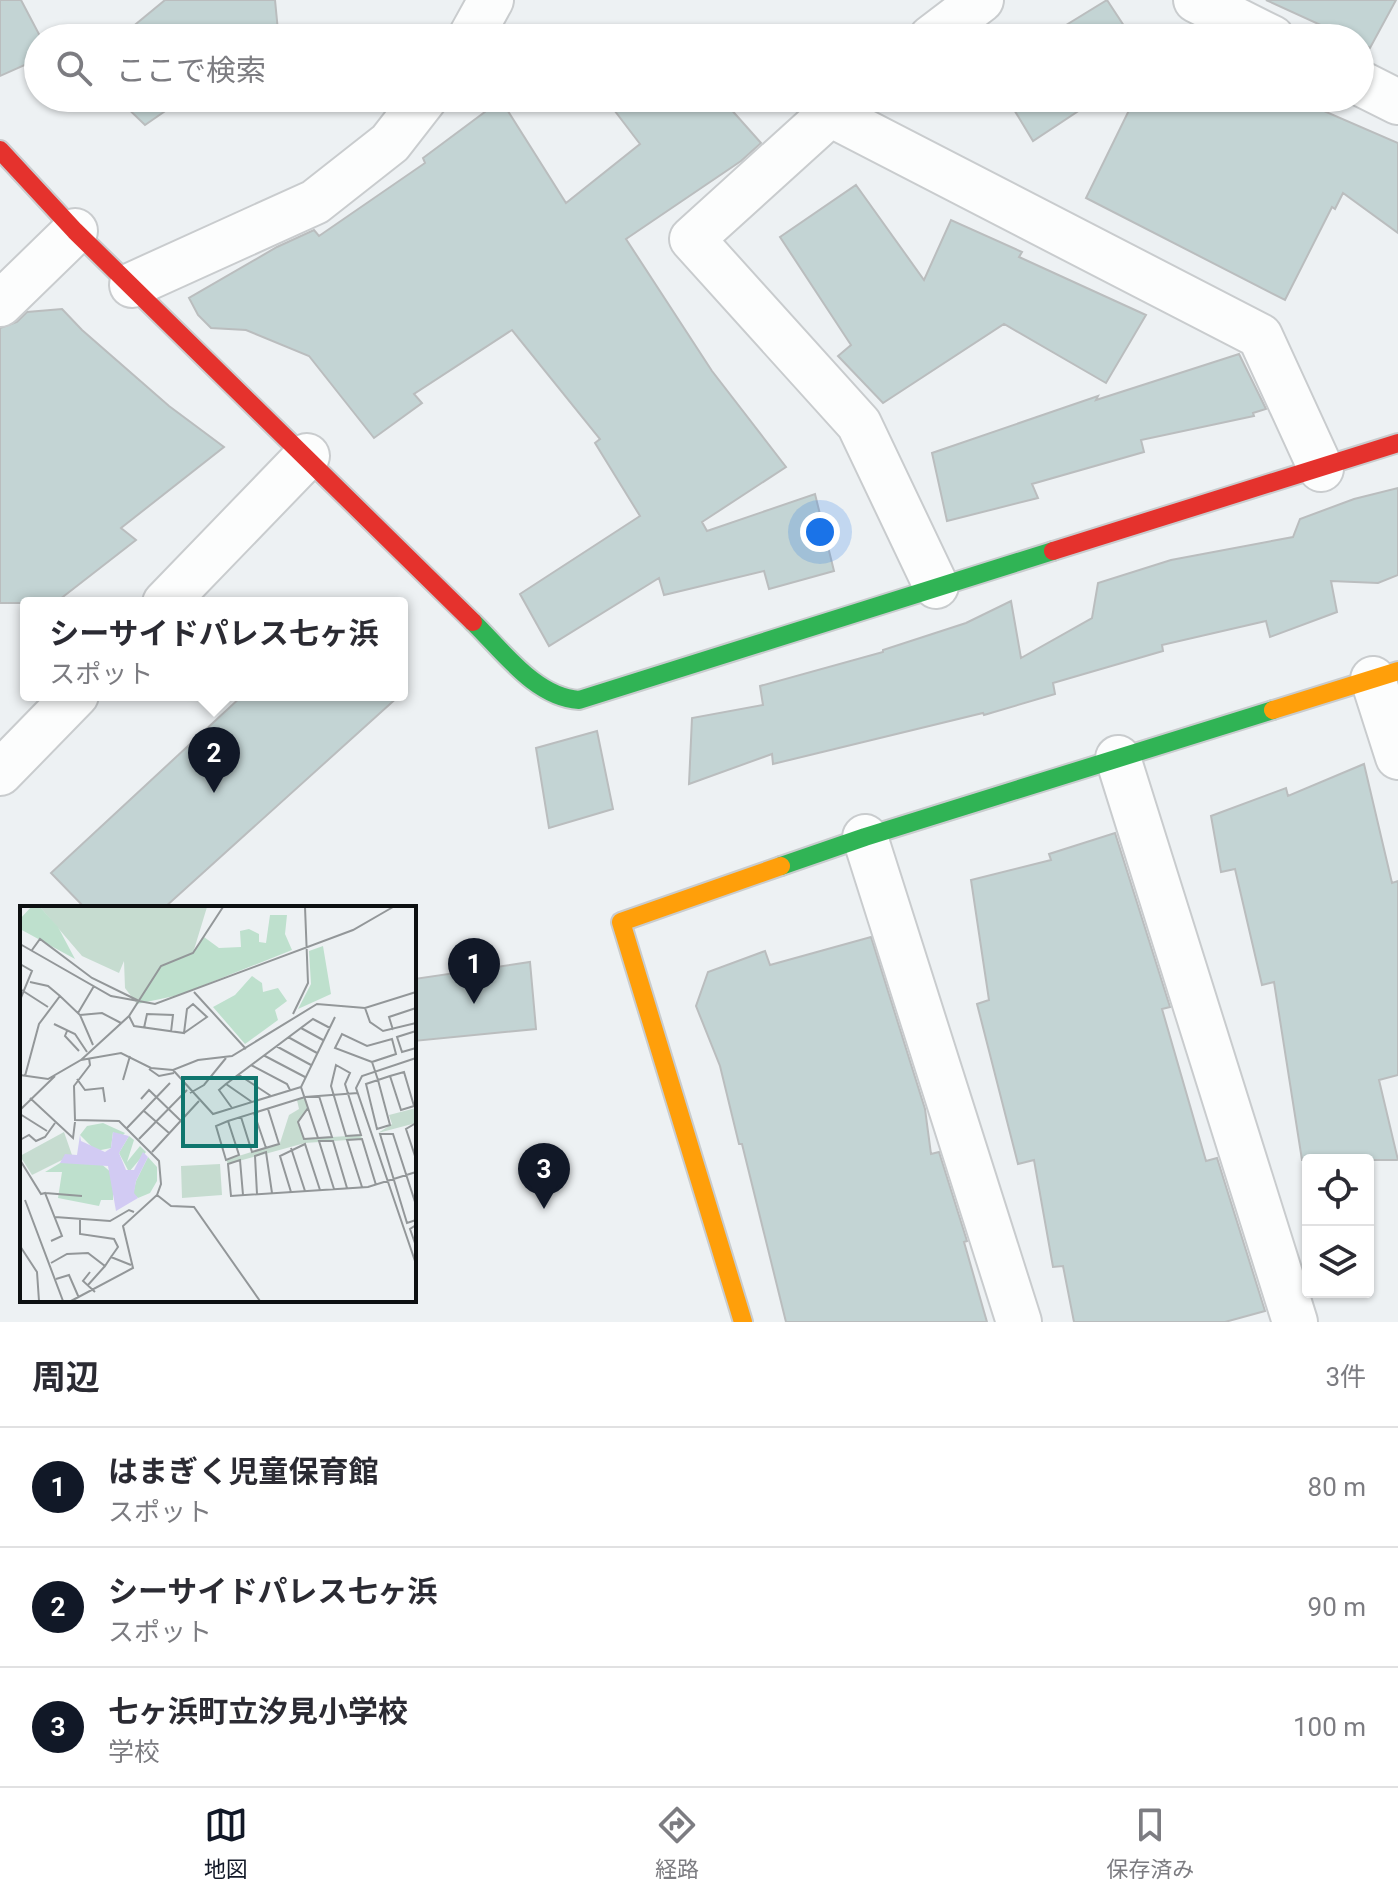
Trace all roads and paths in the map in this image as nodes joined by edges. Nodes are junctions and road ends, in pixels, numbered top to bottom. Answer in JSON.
{"nodes":[{"id":1,"x":491,"y":0,"type":"edge"},
{"id":2,"x":981,"y":0,"type":"edge"},
{"id":3,"x":1196,"y":0,"type":"edge"},
{"id":4,"x":478,"y":24,"type":"edge"},
{"id":5,"x":949,"y":24,"type":"edge"},
{"id":6,"x":1244,"y":24,"type":"edge"},
{"id":7,"x":1374,"y":90,"type":"edge"},
{"id":8,"x":1398,"y":102,"type":"edge"},
{"id":9,"x":414,"y":112,"type":"edge"},
{"id":10,"x":833,"y":112,"type":"edge"},
{"id":11,"x":851,"y":112,"type":"edge"},
{"id":12,"x":0,"y":150,"type":"edge"},
{"id":13,"x":75,"y":231,"type":"junction"},
{"id":14,"x":132,"y":285,"type":"junction"},
{"id":15,"x":0,"y":304,"type":"edge"},
{"id":16,"x":1398,"y":443,"type":"edge"},
{"id":17,"x":307,"y":456,"type":"junction"},
{"id":18,"x":1321,"y":469,"type":"junction"},
{"id":19,"x":936,"y":586,"type":"junction"},
{"id":20,"x":171,"y":597,"type":"edge"},
{"id":21,"x":1385,"y":675,"type":"edge"},
{"id":22,"x":70,"y":701,"type":"edge"},
{"id":23,"x":1398,"y":757,"type":"edge"},
{"id":24,"x":1118,"y":758,"type":"junction"},
{"id":25,"x":0,"y":773,"type":"edge"},
{"id":26,"x":865,"y":837,"type":"junction"},
{"id":27,"x":743,"y":1322,"type":"edge"},
{"id":28,"x":1019,"y":1322,"type":"edge"},
{"id":29,"x":1295,"y":1322,"type":"edge"}],
"edges":[{"from":1,"to":4,"type":"street"},
{"from":2,"to":5,"type":"street"},
{"from":3,"to":6,"type":"street"},
{"from":7,"to":8,"type":"street"},
{"from":9,"to":14,"type":"street"},
{"from":10,"to":19,"type":"street"},
{"from":11,"to":18,"type":"street"},
{"from":12,"to":13,"type":"street"},
{"from":13,"to":14,"type":"street"},
{"from":13,"to":15,"type":"street"},
{"from":14,"to":17,"type":"street"},
{"from":16,"to":18,"type":"street"},
{"from":17,"to":19,"type":"street"},
{"from":17,"to":20,"type":"street"},
{"from":18,"to":19,"type":"street"},
{"from":21,"to":23,"type":"street"},
{"from":21,"to":24,"type":"street"},
{"from":22,"to":25,"type":"street"},
{"from":24,"to":26,"type":"street"},
{"from":24,"to":29,"type":"street"},
{"from":26,"to":27,"type":"street"},
{"from":26,"to":28,"type":"street"}]}
